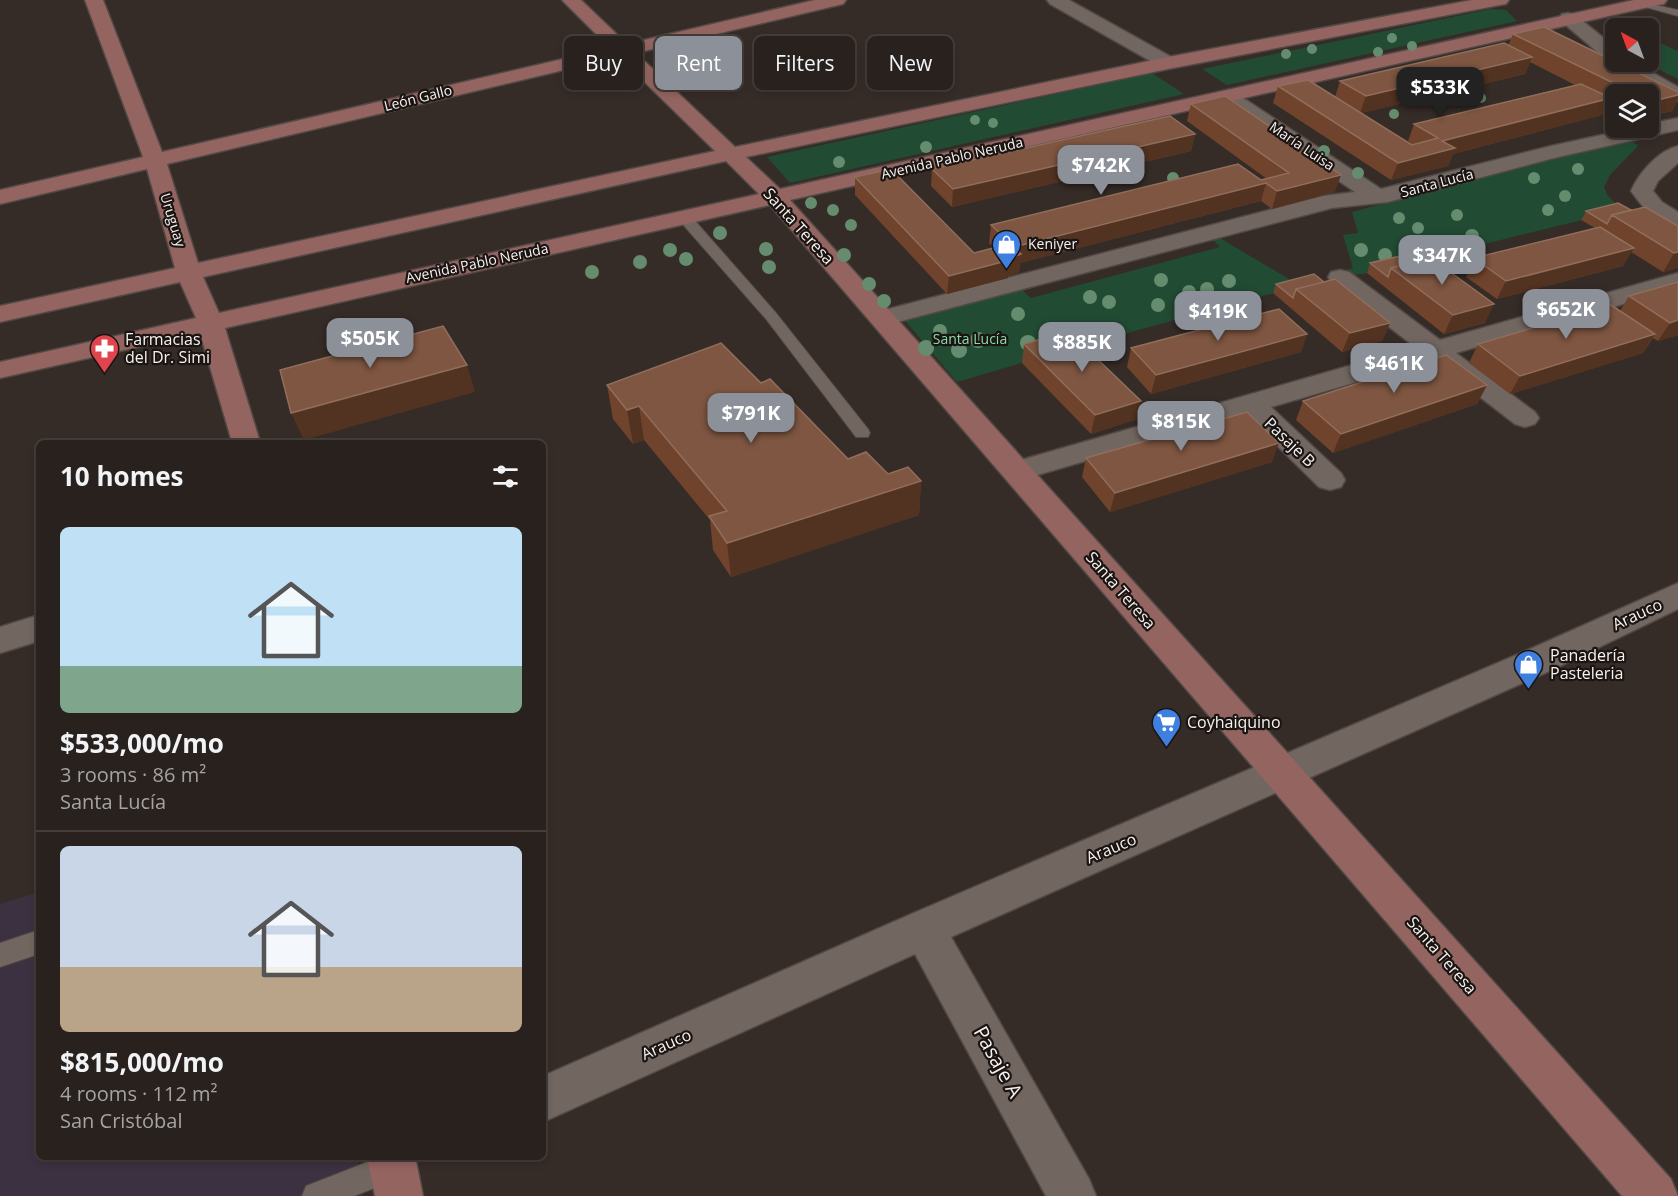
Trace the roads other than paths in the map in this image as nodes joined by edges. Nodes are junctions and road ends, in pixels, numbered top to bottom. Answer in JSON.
{"nodes":[{"id":1,"x":94,"y":0,"type":"edge"},
{"id":2,"x":571,"y":0,"type":"edge"},
{"id":3,"x":837,"y":0,"type":"edge"},
{"id":4,"x":1056,"y":0,"type":"edge"},
{"id":5,"x":1500,"y":0,"type":"edge"},
{"id":6,"x":1650,"y":2,"type":"edge"},
{"id":7,"x":1550,"y":6,"type":"dead end"},
{"id":8,"x":1678,"y":13,"type":"edge"},
{"id":9,"x":1568,"y":18,"type":"junction"},
{"id":10,"x":608,"y":36,"type":"edge"},
{"id":11,"x":643,"y":44,"type":"edge"},
{"id":12,"x":1605,"y":49,"type":"edge"},
{"id":13,"x":564,"y":63,"type":"edge"},
{"id":14,"x":1168,"y":63,"type":"junction"},
{"id":15,"x":643,"y":70,"type":"edge"},
{"id":16,"x":1638,"y":72,"type":"edge"},
{"id":17,"x":1678,"y":95,"type":"edge"},
{"id":18,"x":1227,"y":96,"type":"junction"},
{"id":19,"x":1678,"y":124,"type":"edge"},
{"id":20,"x":1678,"y":152,"type":"edge"},
{"id":21,"x":730,"y":154,"type":"junction"},
{"id":22,"x":155,"y":161,"type":"junction"},
{"id":23,"x":1376,"y":196,"type":"junction"},
{"id":24,"x":0,"y":197,"type":"edge"},
{"id":25,"x":775,"y":197,"type":"junction"},
{"id":26,"x":684,"y":217,"type":"junction"},
{"id":27,"x":1678,"y":222,"type":"edge"},
{"id":28,"x":189,"y":274,"type":"junction"},
{"id":29,"x":1340,"y":277,"type":"dead end"},
{"id":30,"x":1678,"y":280,"type":"edge"},
{"id":31,"x":0,"y":314,"type":"edge"},
{"id":32,"x":882,"y":318,"type":"junction"},
{"id":33,"x":210,"y":322,"type":"junction"},
{"id":34,"x":1436,"y":350,"type":"junction"},
{"id":35,"x":0,"y":370,"type":"edge"},
{"id":36,"x":1251,"y":404,"type":"junction"},
{"id":37,"x":1525,"y":418,"type":"dead end"},
{"id":38,"x":862,"y":434,"type":"dead end"},
{"id":39,"x":245,"y":440,"type":"edge"},
{"id":40,"x":1017,"y":471,"type":"junction"},
{"id":41,"x":1330,"y":480,"type":"dead end"},
{"id":42,"x":1678,"y":595,"type":"edge"},
{"id":43,"x":36,"y":629,"type":"edge"},
{"id":44,"x":0,"y":640,"type":"edge"},
{"id":45,"x":1282,"y":773,"type":"junction"},
{"id":46,"x":924,"y":929,"type":"junction"},
{"id":47,"x":36,"y":943,"type":"edge"},
{"id":48,"x":0,"y":955,"type":"edge"},
{"id":49,"x":546,"y":1098,"type":"edge"},
{"id":50,"x":400,"y":1169,"type":"edge"},
{"id":51,"x":316,"y":1196,"type":"edge"},
{"id":52,"x":1072,"y":1196,"type":"edge"},
{"id":53,"x":1654,"y":1196,"type":"edge"}],
"edges":[{"from":1,"to":22,"type":"street","name":"Uruguay"},
{"from":2,"to":10,"type":"street","name":"Santa Teresa"},
{"from":3,"to":11,"type":"street","name":"León Gallo"},
{"from":4,"to":14,"type":"street"},
{"from":5,"to":14,"type":"street"},
{"from":6,"to":8,"type":"lane"},
{"from":6,"to":9,"type":"street","name":"Avenida Pablo Neruda"},
{"from":7,"to":9,"type":"street"},
{"from":9,"to":12,"type":"street"},
{"from":9,"to":18,"type":"street","name":"Avenida Pablo Neruda"},
{"from":13,"to":22,"type":"street","name":"León Gallo"},
{"from":14,"to":21,"type":"street"},
{"from":15,"to":21,"type":"street","name":"Santa Teresa"},
{"from":16,"to":17,"type":"street"},
{"from":18,"to":23,"type":"street","name":"María Luisa"},
{"from":18,"to":25,"type":"street","name":"Avenida Pablo Neruda"},
{"from":19,"to":23,"type":"street","name":"Santa Lucía"},
{"from":20,"to":27,"type":"street"},
{"from":21,"to":25,"type":"street","name":"Santa Teresa"},
{"from":21,"to":28,"type":"street"},
{"from":22,"to":24,"type":"street","name":"León Gallo"},
{"from":22,"to":28,"type":"street","name":"Uruguay"},
{"from":23,"to":32,"type":"street","name":"Santa Lucía"},
{"from":25,"to":26,"type":"street","name":"Avenida Pablo Neruda"},
{"from":25,"to":32,"type":"street","name":"Santa Teresa"},
{"from":26,"to":33,"type":"street","name":"Avenida Pablo Neruda"},
{"from":26,"to":38,"type":"lane"},
{"from":28,"to":31,"type":"street"},
{"from":28,"to":33,"type":"street","name":"Uruguay"},
{"from":29,"to":34,"type":"street"},
{"from":30,"to":34,"type":"street"},
{"from":32,"to":40,"type":"street","name":"Santa Teresa"},
{"from":33,"to":35,"type":"street","name":"Avenida Pablo Neruda"},
{"from":33,"to":39,"type":"street","name":"Uruguay"},
{"from":34,"to":36,"type":"street"},
{"from":34,"to":37,"type":"street"},
{"from":36,"to":40,"type":"street"},
{"from":36,"to":41,"type":"street","name":"Pasaje B"},
{"from":40,"to":45,"type":"street","name":"Santa Teresa"},
{"from":42,"to":45,"type":"street","name":"Arauco"},
{"from":43,"to":44,"type":"street"},
{"from":45,"to":46,"type":"street","name":"Arauco"},
{"from":45,"to":53,"type":"street","name":"Santa Teresa"},
{"from":46,"to":49,"type":"street","name":"Arauco"},
{"from":46,"to":52,"type":"street","name":"Pasaje A"},
{"from":47,"to":48,"type":"lane"},
{"from":50,"to":51,"type":"lane"}]}
